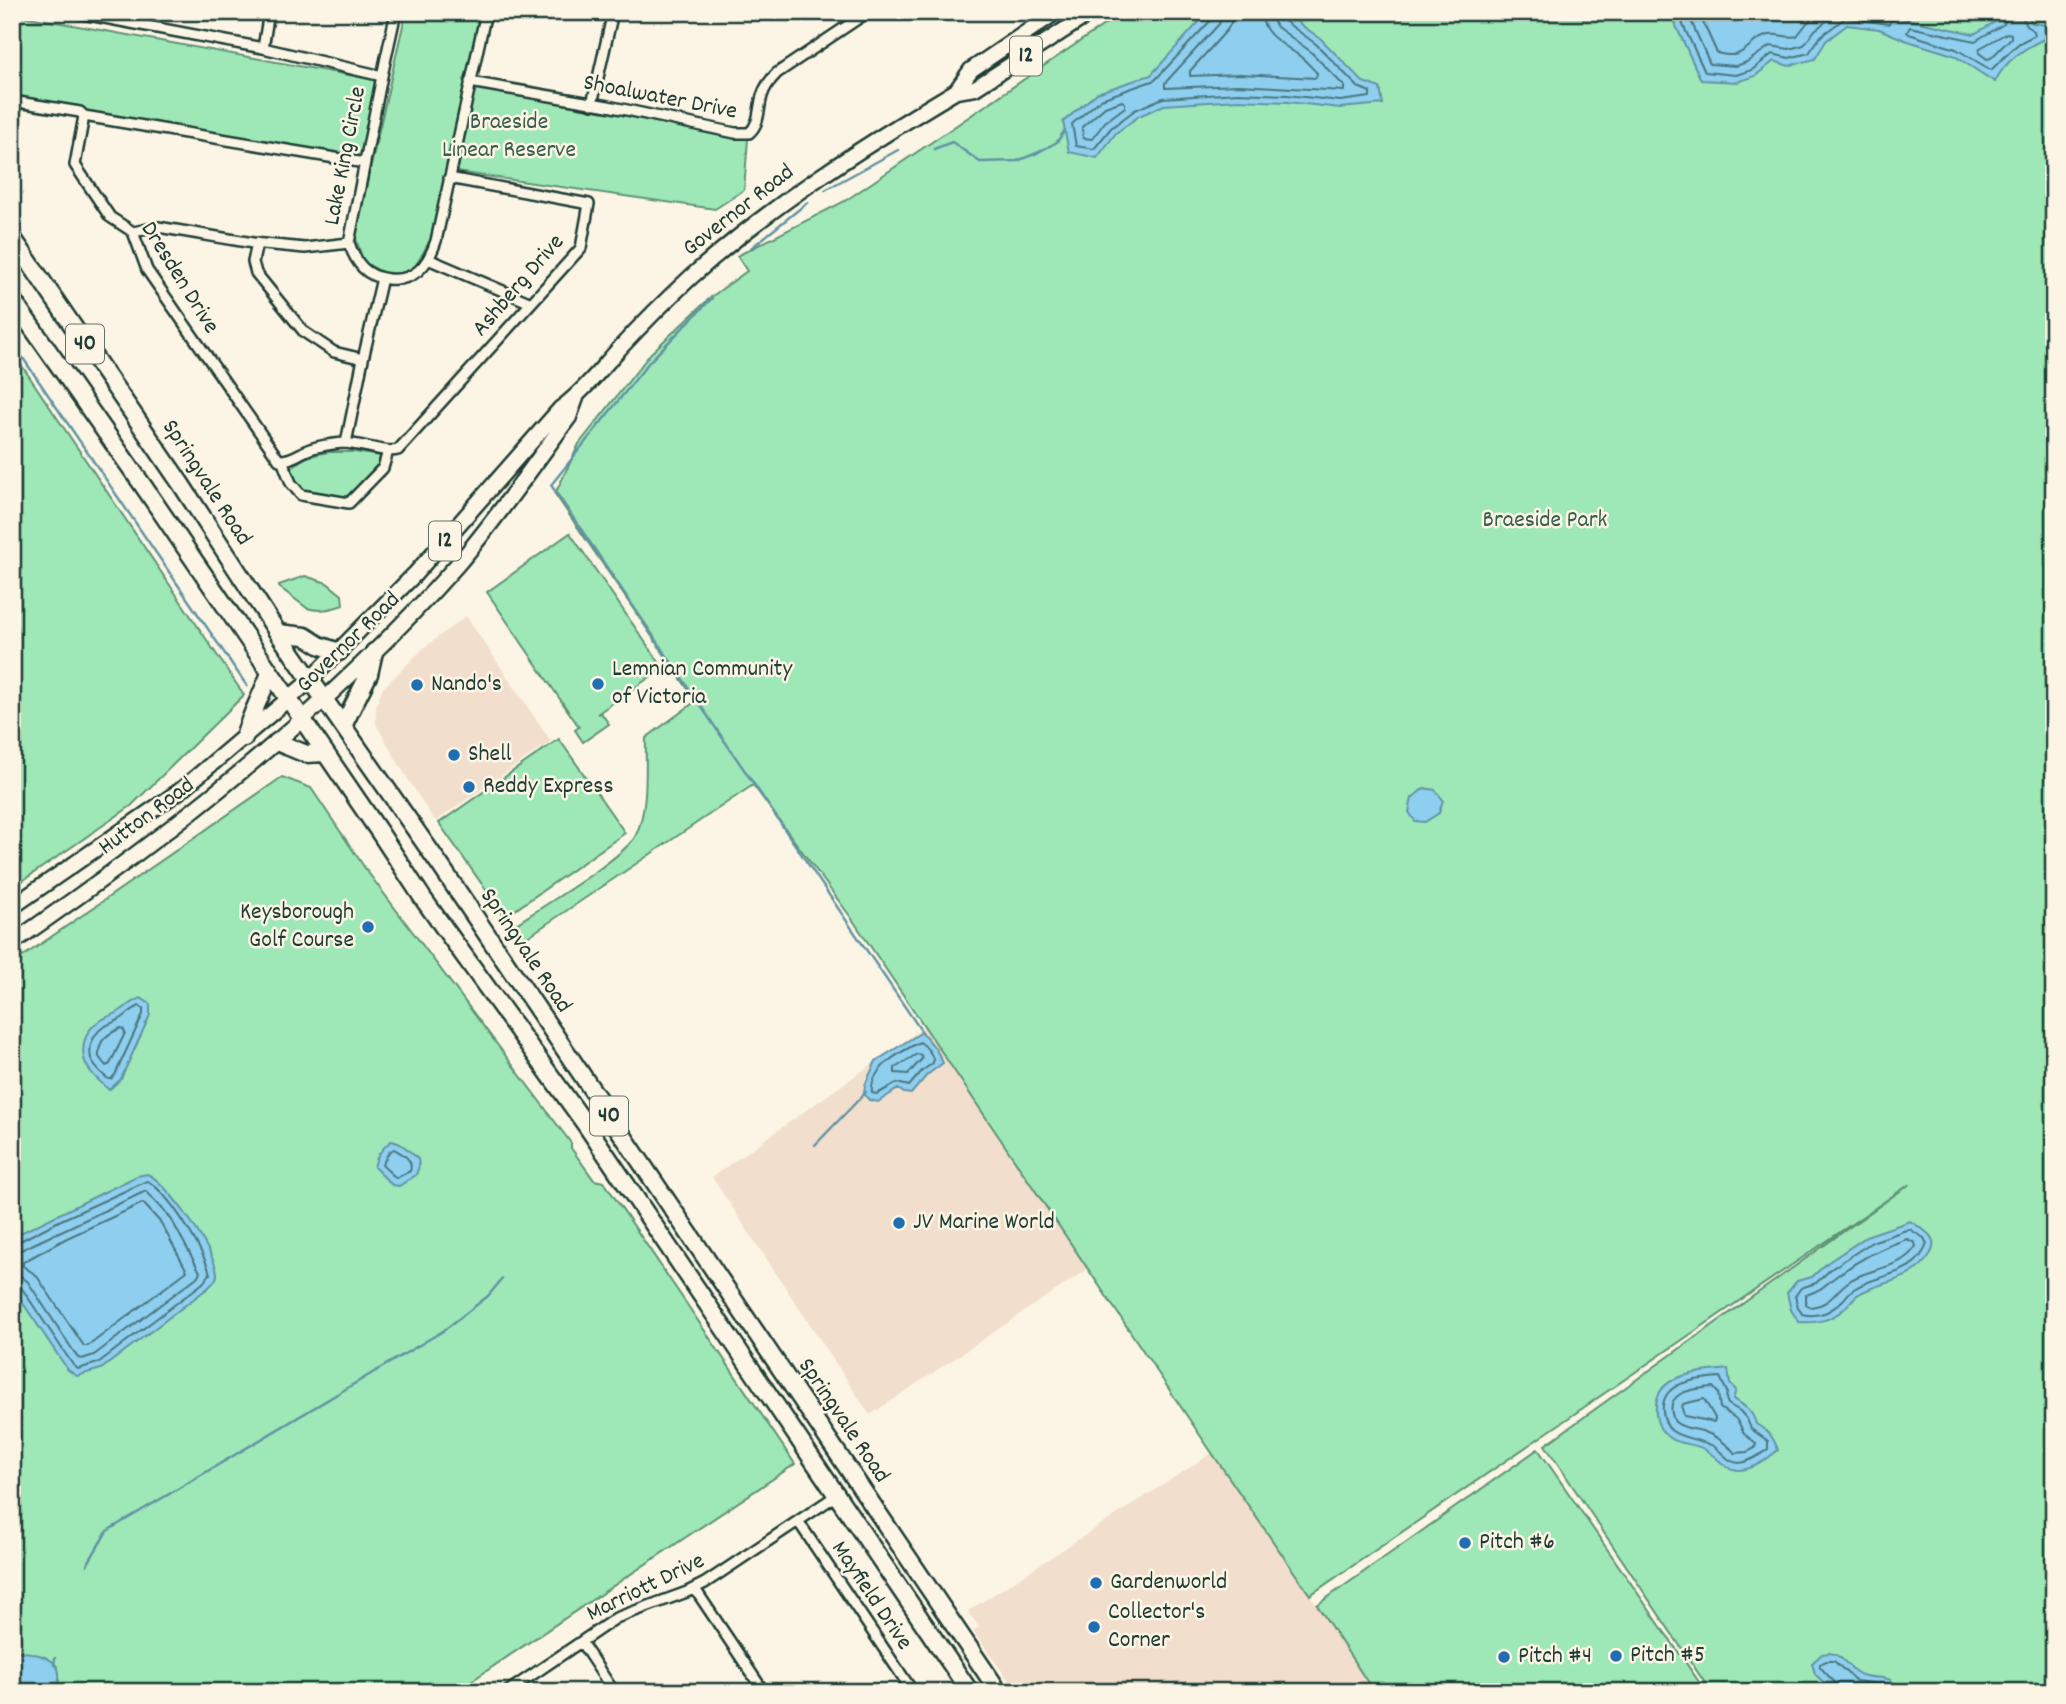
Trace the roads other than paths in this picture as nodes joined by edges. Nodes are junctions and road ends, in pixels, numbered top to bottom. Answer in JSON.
{"nodes":[{"id":1,"x":269,"y":12,"type":"edge"},
{"id":2,"x":396,"y":12,"type":"edge"},
{"id":3,"x":486,"y":12,"type":"edge"},
{"id":4,"x":613,"y":12,"type":"edge"},
{"id":5,"x":867,"y":12,"type":"edge"},
{"id":6,"x":1056,"y":12,"type":"edge"},
{"id":7,"x":1092,"y":12,"type":"edge"},
{"id":8,"x":75,"y":13,"type":"edge"},
{"id":9,"x":263,"y":48,"type":"junction"},
{"id":10,"x":382,"y":76,"type":"junction"},
{"id":11,"x":470,"y":82,"type":"junction"},
{"id":12,"x":956,"y":91,"type":"junction"},
{"id":13,"x":12,"y":102,"type":"edge"},
{"id":14,"x":592,"y":103,"type":"junction"},
{"id":15,"x":83,"y":116,"type":"junction"},
{"id":16,"x":365,"y":163,"type":"junction"},
{"id":17,"x":449,"y":178,"type":"junction"},
{"id":18,"x":133,"y":232,"type":"junction"},
{"id":19,"x":12,"y":237,"type":"edge"},
{"id":20,"x":257,"y":243,"type":"junction"},
{"id":21,"x":349,"y":243,"type":"junction"},
{"id":22,"x":428,"y":259,"type":"junction"},
{"id":23,"x":382,"y":278,"type":"junction"},
{"id":24,"x":12,"y":299,"type":"edge"},
{"id":25,"x":531,"y":303,"type":"junction"},
{"id":26,"x":363,"y":359,"type":"junction"},
{"id":27,"x":576,"y":398,"type":"junction"},
{"id":28,"x":346,"y":443,"type":"junction"},
{"id":29,"x":388,"y":451,"type":"junction"},
{"id":30,"x":282,"y":460,"type":"junction"},
{"id":31,"x":278,"y":633,"type":"junction"},
{"id":32,"x":339,"y":652,"type":"junction"},
{"id":33,"x":374,"y":652,"type":"junction"},
{"id":34,"x":270,"y":673,"type":"junction"},
{"id":35,"x":310,"y":680,"type":"junction"},
{"id":36,"x":289,"y":699,"type":"junction"},
{"id":37,"x":324,"y":700,"type":"junction"},
{"id":38,"x":303,"y":719,"type":"junction"},
{"id":39,"x":343,"y":726,"type":"junction"},
{"id":40,"x":244,"y":738,"type":"junction"},
{"id":41,"x":277,"y":742,"type":"junction"},
{"id":42,"x":325,"y":752,"type":"junction"},
{"id":43,"x":12,"y":907,"type":"edge"},
{"id":44,"x":12,"y":943,"type":"edge"},
{"id":45,"x":837,"y":1495,"type":"junction"},
{"id":46,"x":798,"y":1521,"type":"junction"},
{"id":47,"x":695,"y":1589,"type":"junction"},
{"id":48,"x":581,"y":1642,"type":"junction"},
{"id":49,"x":507,"y":1692,"type":"edge"},
{"id":50,"x":614,"y":1692,"type":"edge"},
{"id":51,"x":764,"y":1692,"type":"edge"},
{"id":52,"x":913,"y":1692,"type":"edge"},
{"id":53,"x":970,"y":1692,"type":"edge"},
{"id":54,"x":999,"y":1692,"type":"edge"}],
"edges":[{"from":1,"to":9,"type":"street"},
{"from":2,"to":10,"type":"street","name":"Lake King Circle"},
{"from":3,"to":11,"type":"street"},
{"from":4,"to":14,"type":"street"},
{"from":5,"to":14,"type":"street","name":"Shoalwater Drive"},
{"from":6,"to":12,"type":"main road","name":"Governor Road","number":"12"},
{"from":7,"to":12,"type":"main road","name":"Governor Road","number":"12"},
{"from":8,"to":9,"type":"street"},
{"from":9,"to":10,"type":"street"},
{"from":10,"to":16,"type":"street","name":"Lake King Circle"},
{"from":11,"to":14,"type":"street","name":"Shoalwater Drive"},
{"from":11,"to":17,"type":"street"},
{"from":12,"to":27,"type":"main road","name":"Governor Road","number":"12"},
{"from":13,"to":15,"type":"street"},
{"from":15,"to":16,"type":"street"},
{"from":15,"to":18,"type":"street","name":"Dresden Drive"},
{"from":16,"to":21,"type":"street","name":"Lake King Circle"},
{"from":17,"to":22,"type":"street"},
{"from":17,"to":25,"type":"street","name":"Ashberg Drive"},
{"from":18,"to":20,"type":"street"},
{"from":18,"to":30,"type":"street","name":"Dresden Drive"},
{"from":19,"to":31,"type":"highway","name":"Springvale Road","number":"40"},
{"from":20,"to":21,"type":"street"},
{"from":20,"to":26,"type":"street"},
{"from":21,"to":23,"type":"street","name":"Lake King Circle"},
{"from":22,"to":23,"type":"street"},
{"from":22,"to":25,"type":"street"},
{"from":23,"to":26,"type":"street"},
{"from":24,"to":34,"type":"highway","name":"Springvale Road","number":"40"},
{"from":25,"to":29,"type":"street","name":"Ashberg Drive"},
{"from":26,"to":28,"type":"street"},
{"from":27,"to":32,"type":"main road","name":"Governor Road","number":"12"},
{"from":27,"to":33,"type":"main road","name":"Governor Road","number":"12"},
{"from":28,"to":29,"type":"street"},
{"from":28,"to":30,"type":"street"},
{"from":29,"to":30,"type":"street","name":"Dresden Drive"},
{"from":31,"to":32,"type":"highway"},
{"from":31,"to":35,"type":"highway","name":"Springvale Road","number":"40"},
{"from":32,"to":35,"type":"main road","name":"Governor Road","number":"12"},
{"from":33,"to":37,"type":"main road","name":"Governor Road","number":"12"},
{"from":33,"to":39,"type":"highway"},
{"from":34,"to":36,"type":"highway","name":"Springvale Road","number":"40"},
{"from":34,"to":40,"type":"highway"},
{"from":35,"to":36,"type":"main road","name":"Governor Road","number":"12"},
{"from":35,"to":37,"type":"highway","name":"Springvale Road","number":"40"},
{"from":36,"to":38,"type":"highway","name":"Springvale Road","number":"40"},
{"from":36,"to":40,"type":"main road","name":"Hutton Road","number":"12"},
{"from":37,"to":38,"type":"main road","name":"Governor Road","number":"12"},
{"from":37,"to":39,"type":"highway","name":"Springvale Road","number":"40"},
{"from":38,"to":41,"type":"main road","name":"Hutton Road","number":"12"},
{"from":38,"to":42,"type":"highway","name":"Springvale Road","number":"40"},
{"from":39,"to":54,"type":"highway","name":"Springvale Road","number":"40"},
{"from":40,"to":43,"type":"main road","name":"Hutton Road","number":"12"},
{"from":41,"to":42,"type":"highway"},
{"from":41,"to":44,"type":"main road","name":"Hutton Road","number":"12"},
{"from":42,"to":45,"type":"highway","name":"Springvale Road","number":"40"},
{"from":45,"to":46,"type":"street","name":"Marriott Drive"},
{"from":45,"to":53,"type":"highway","name":"Springvale Road","number":"40"},
{"from":46,"to":47,"type":"street","name":"Marriott Drive"},
{"from":46,"to":52,"type":"street","name":"Mayfield Drive"},
{"from":47,"to":48,"type":"street","name":"Marriott Drive"},
{"from":47,"to":51,"type":"street"},
{"from":48,"to":49,"type":"street","name":"Marriott Drive"},
{"from":48,"to":50,"type":"street"}]}
